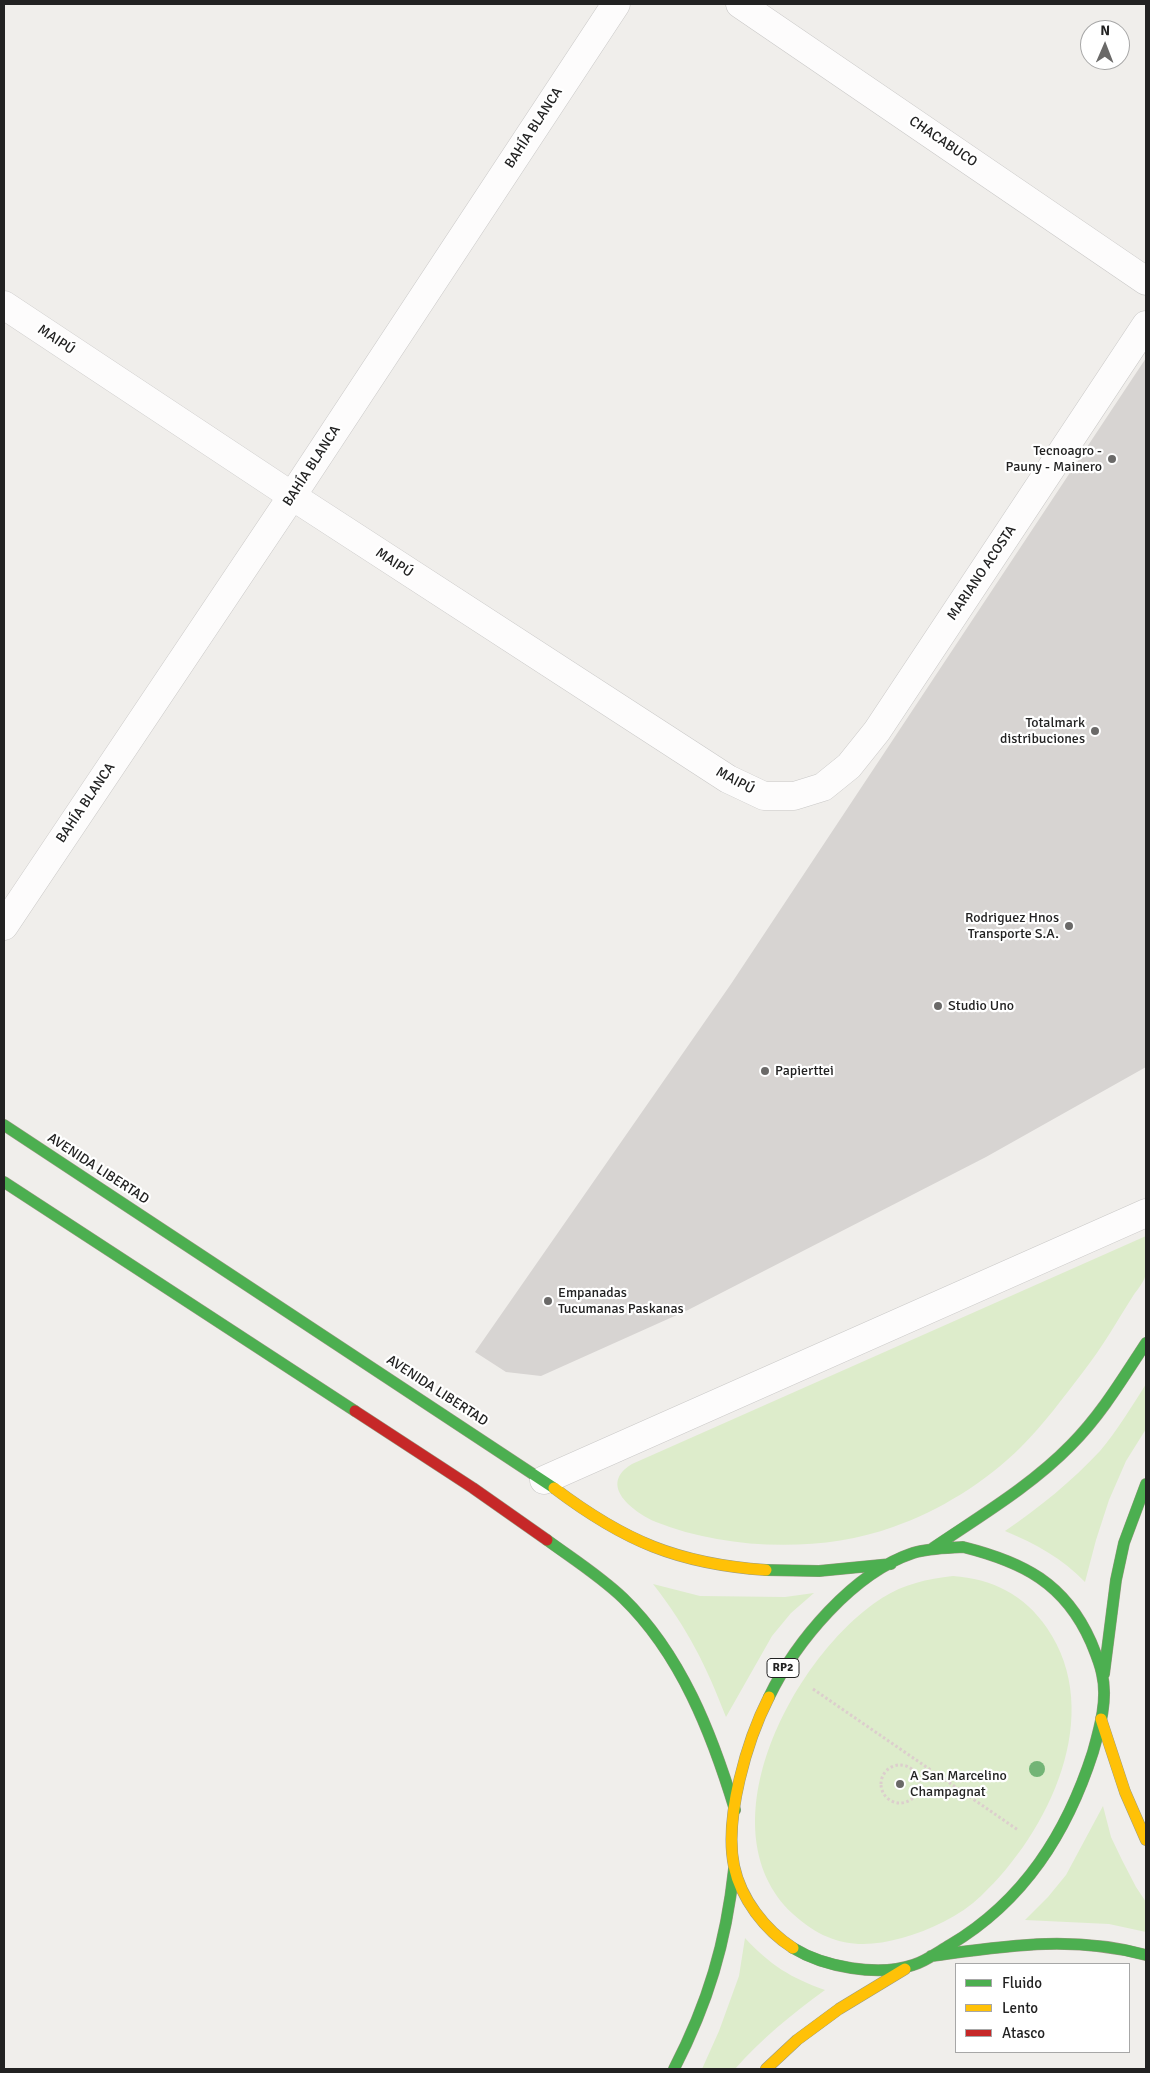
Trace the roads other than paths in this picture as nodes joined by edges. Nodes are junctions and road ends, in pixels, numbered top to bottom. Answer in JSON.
{"nodes":[{"id":1,"x":616,"y":4,"type":"edge"},
{"id":2,"x":740,"y":4,"type":"edge"},
{"id":3,"x":1146,"y":281,"type":"edge"},
{"id":4,"x":4,"y":305,"type":"edge"},
{"id":5,"x":1146,"y":325,"type":"edge"},
{"id":6,"x":292,"y":496,"type":"junction"},
{"id":7,"x":794,"y":796,"type":"joint"},
{"id":8,"x":4,"y":926,"type":"edge"},
{"id":9,"x":4,"y":1125,"type":"edge"},
{"id":10,"x":4,"y":1182,"type":"edge"},
{"id":11,"x":1146,"y":1213,"type":"edge"},
{"id":12,"x":1146,"y":1343,"type":"edge"},
{"id":13,"x":544,"y":1480,"type":"junction"},
{"id":14,"x":1146,"y":1484,"type":"edge"},
{"id":15,"x":933,"y":1548,"type":"junction"},
{"id":16,"x":891,"y":1564,"type":"junction"},
{"id":17,"x":1104,"y":1678,"type":"junction"},
{"id":18,"x":1101,"y":1719,"type":"junction"},
{"id":19,"x":734,"y":1810,"type":"junction"},
{"id":20,"x":1146,"y":1840,"type":"edge"},
{"id":21,"x":734,"y":1867,"type":"junction"},
{"id":22,"x":1146,"y":1955,"type":"edge"},
{"id":23,"x":931,"y":1956,"type":"junction"},
{"id":24,"x":909,"y":1967,"type":"junction"},
{"id":25,"x":674,"y":2069,"type":"edge"},
{"id":26,"x":766,"y":2069,"type":"edge"}],
"edges":[{"from":1,"to":6,"type":"street","name":"BAHÍA BLANCA"},
{"from":2,"to":3,"type":"street","name":"CHACABUCO"},
{"from":4,"to":6,"type":"street","name":"MAIPÚ"},
{"from":5,"to":7,"type":"street","name":"MARIANO ACOSTA"},
{"from":6,"to":7,"type":"street","name":"MAIPÚ"},
{"from":6,"to":8,"type":"street","name":"BAHÍA BLANCA"},
{"from":9,"to":13,"type":"main road","name":"AVENIDA LIBERTAD"},
{"from":10,"to":19,"type":"main road"},
{"from":11,"to":13,"type":"street"},
{"from":12,"to":15,"type":"main road","number":"RP2"},
{"from":13,"to":16,"type":"main road","name":"AVENIDA LIBERTAD"},
{"from":14,"to":17,"type":"main road","number":"RP2"},
{"from":15,"to":16,"type":"main road","number":"RP2"},
{"from":15,"to":17,"type":"main road","number":"RP2"},
{"from":16,"to":19,"type":"main road","number":"RP2"},
{"from":17,"to":18,"type":"main road","number":"RP2"},
{"from":18,"to":20,"type":"main road"},
{"from":18,"to":23,"type":"main road","number":"RP2"},
{"from":19,"to":21,"type":"main road","number":"RP2"},
{"from":21,"to":24,"type":"main road","number":"RP2"},
{"from":21,"to":25,"type":"main road","number":"RP2"},
{"from":22,"to":23,"type":"main road"},
{"from":23,"to":24,"type":"main road","number":"RP2"},
{"from":24,"to":26,"type":"main road","number":"RP2"}]}
